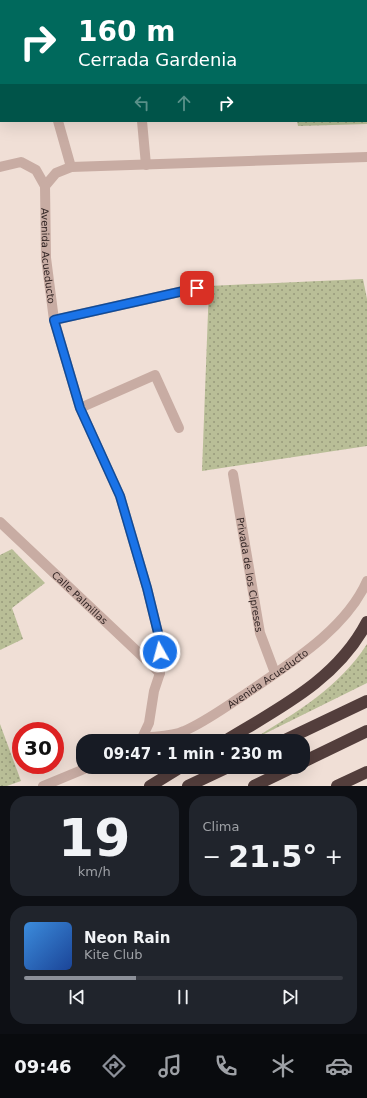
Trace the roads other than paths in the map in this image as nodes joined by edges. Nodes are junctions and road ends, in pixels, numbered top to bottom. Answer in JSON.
{"nodes":[{"id":1,"x":58,"y":122,"type":"edge"},
{"id":2,"x":142,"y":122,"type":"edge"},
{"id":3,"x":367,"y":157,"type":"edge"},
{"id":4,"x":146,"y":165,"type":"junction"},
{"id":5,"x":0,"y":167,"type":"edge"},
{"id":6,"x":71,"y":167,"type":"junction"},
{"id":7,"x":45,"y":186,"type":"junction"},
{"id":8,"x":197,"y":288,"type":"dead end"},
{"id":9,"x":54,"y":320,"type":"junction"},
{"id":10,"x":80,"y":408,"type":"junction"},
{"id":11,"x":180,"y":428,"type":"dead end"},
{"id":12,"x":233,"y":474,"type":"dead end"},
{"id":13,"x":2,"y":526,"type":"edge"},
{"id":14,"x":367,"y":581,"type":"edge"},
{"id":15,"x":367,"y":622,"type":"edge"},
{"id":16,"x":160,"y":673,"type":"junction"},
{"id":17,"x":276,"y":673,"type":"junction"},
{"id":18,"x":367,"y":701,"type":"edge"},
{"id":19,"x":367,"y":731,"type":"edge"},
{"id":20,"x":143,"y":734,"type":"edge"},
{"id":21,"x":171,"y":734,"type":"edge"},
{"id":22,"x":236,"y":734,"type":"edge"},
{"id":23,"x":298,"y":734,"type":"edge"},
{"id":24,"x":310,"y":759,"type":"edge"},
{"id":25,"x":76,"y":772,"type":"edge"},
{"id":26,"x":367,"y":772,"type":"edge"},
{"id":27,"x":170,"y":774,"type":"edge"},
{"id":28,"x":213,"y":774,"type":"edge"},
{"id":29,"x":279,"y":774,"type":"edge"},
{"id":30,"x":43,"y":786,"type":"edge"},
{"id":31,"x":150,"y":786,"type":"edge"},
{"id":32,"x":188,"y":786,"type":"edge"},
{"id":33,"x":254,"y":786,"type":"edge"},
{"id":34,"x":337,"y":786,"type":"edge"}],
"edges":[{"from":1,"to":6,"type":"street"},
{"from":2,"to":4,"type":"street"},
{"from":3,"to":4,"type":"street"},
{"from":4,"to":6,"type":"street"},
{"from":5,"to":7,"type":"street"},
{"from":6,"to":7,"type":"street"},
{"from":7,"to":9,"type":"street","name":"Avenida Acueducto"},
{"from":8,"to":9,"type":"street"},
{"from":9,"to":10,"type":"street","name":"Avenida Acueducto"},
{"from":10,"to":11,"type":"street"},
{"from":10,"to":16,"type":"street","name":"Avenida Acueducto"},
{"from":12,"to":17,"type":"street","name":"Privada de los Cipreses"},
{"from":13,"to":16,"type":"street","name":"Calle Palmillas"},
{"from":14,"to":17,"type":"street","name":"Avenida Acueducto"},
{"from":15,"to":22,"type":"highway"},
{"from":16,"to":20,"type":"street","name":"Avenida Acueducto"},
{"from":17,"to":21,"type":"street","name":"Avenida Acueducto"},
{"from":18,"to":23,"type":"highway"},
{"from":19,"to":24,"type":"highway"},
{"from":25,"to":30,"type":"street"},
{"from":26,"to":34,"type":"highway"},
{"from":27,"to":31,"type":"highway"},
{"from":28,"to":32,"type":"highway"},
{"from":29,"to":33,"type":"highway"}]}
